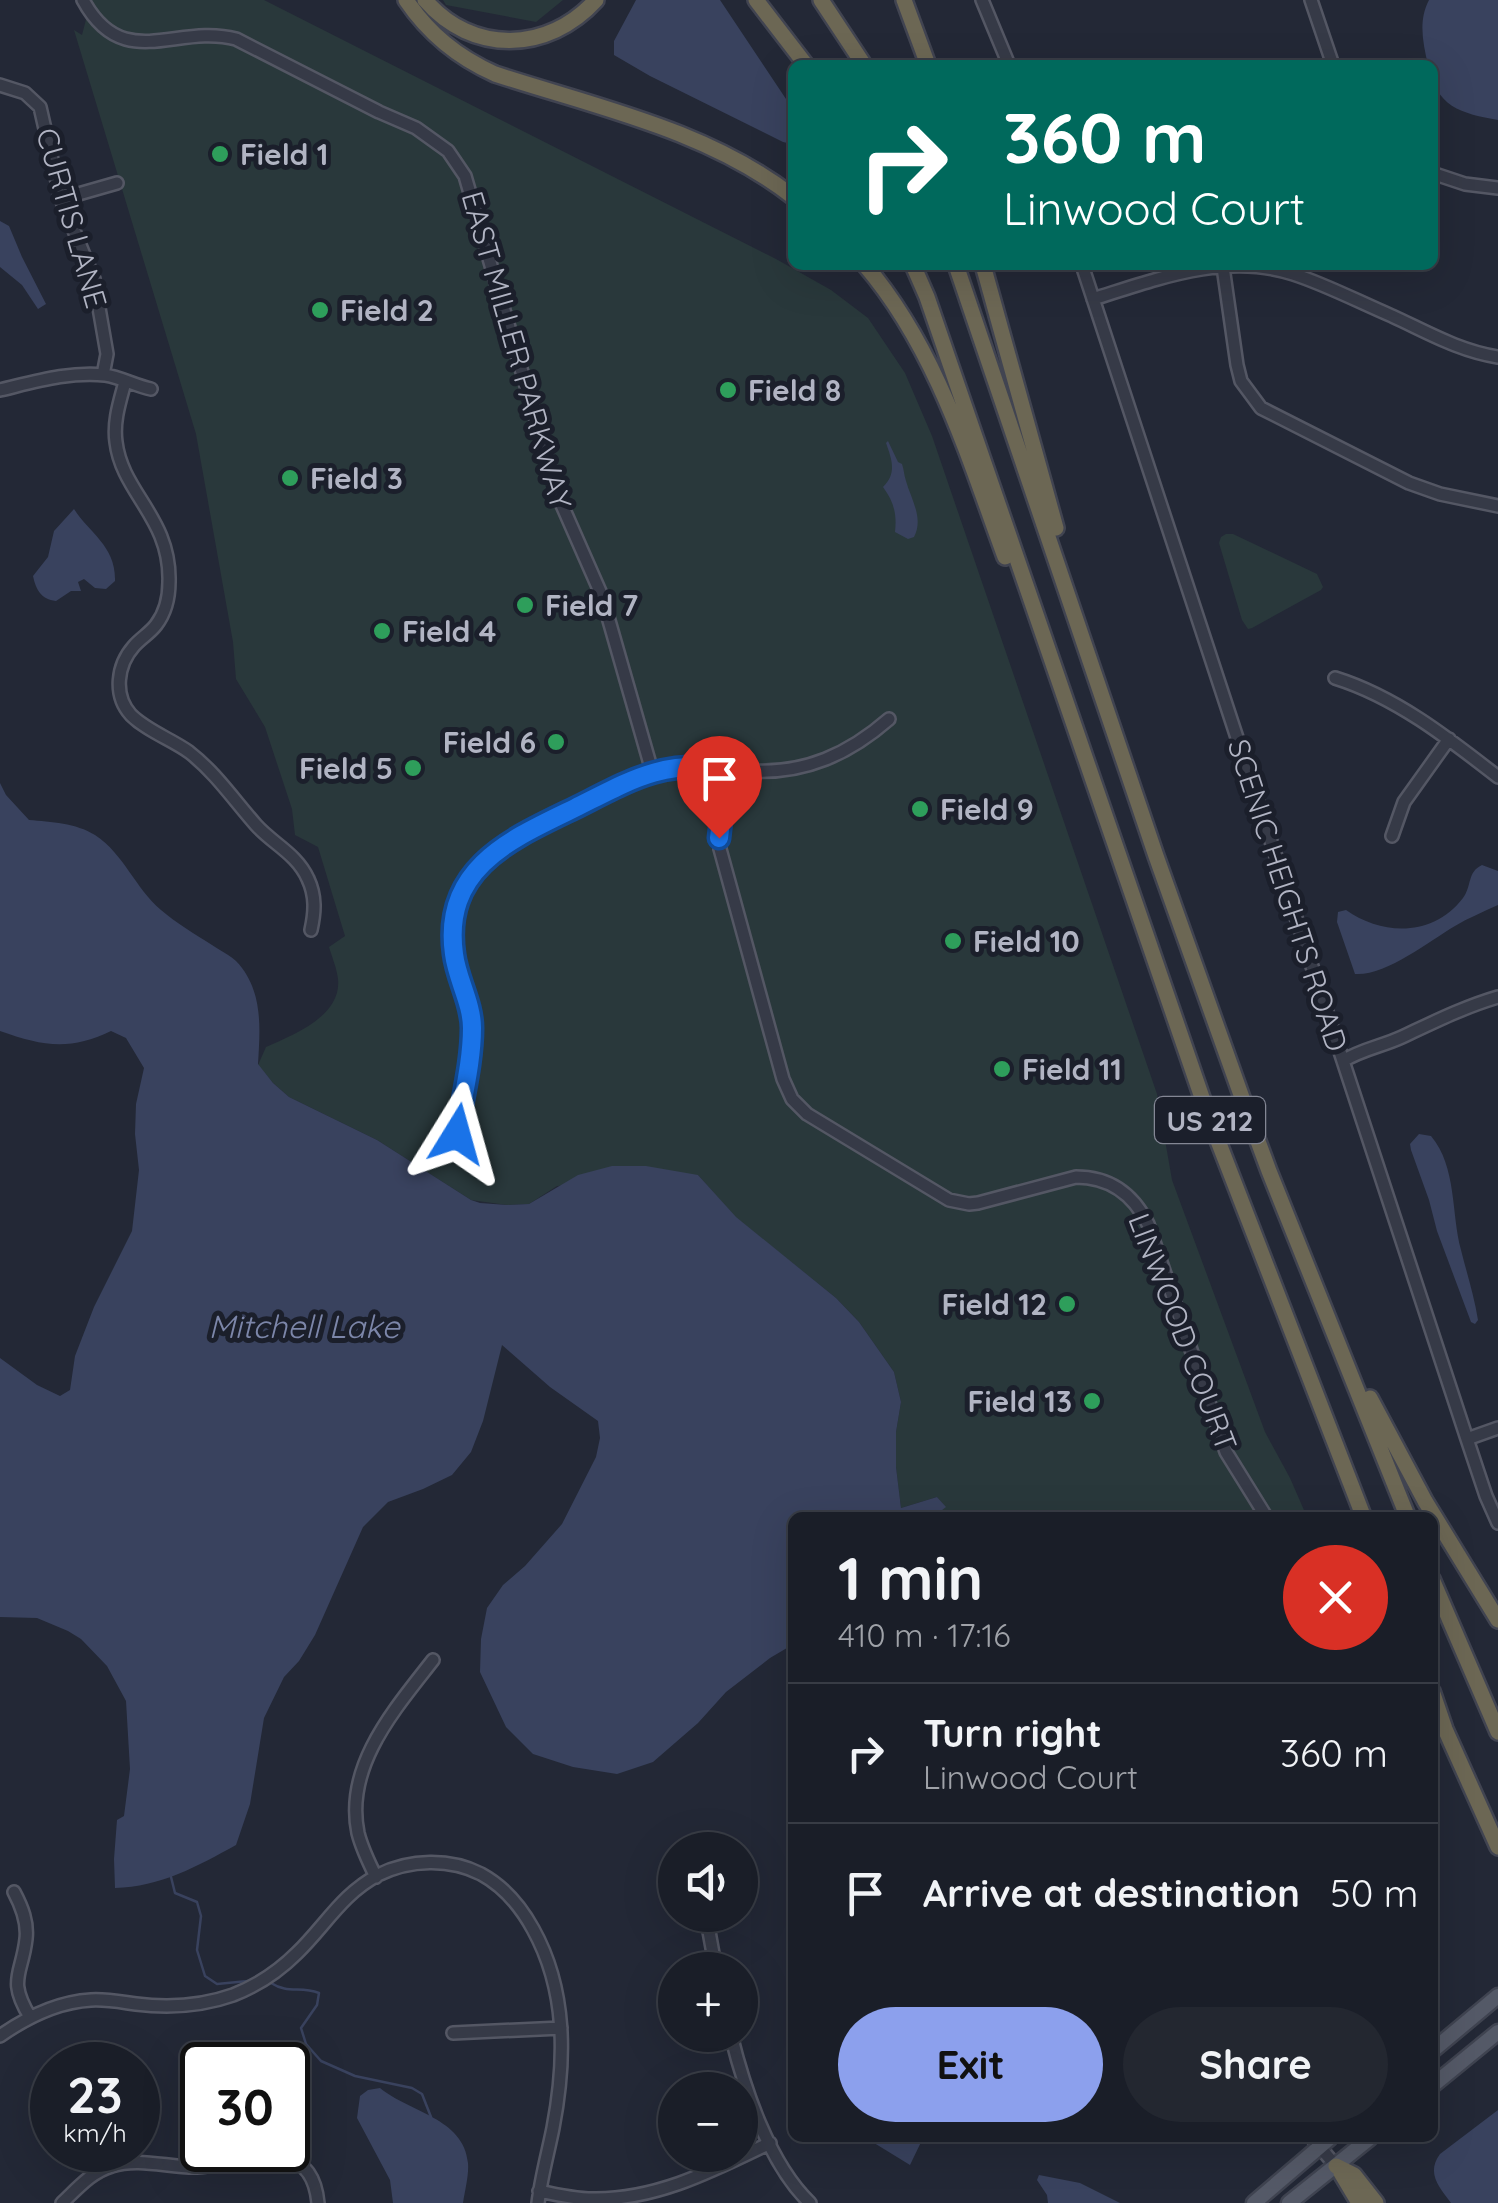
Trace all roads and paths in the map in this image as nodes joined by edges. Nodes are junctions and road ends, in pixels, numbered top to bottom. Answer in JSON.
{"nodes":[{"id":1,"x":83,"y":0,"type":"edge"},
{"id":2,"x":406,"y":0,"type":"edge"},
{"id":3,"x":425,"y":0,"type":"edge"},
{"id":4,"x":596,"y":0,"type":"edge"},
{"id":5,"x":756,"y":0,"type":"edge"},
{"id":6,"x":820,"y":0,"type":"edge"},
{"id":7,"x":904,"y":0,"type":"edge"},
{"id":8,"x":982,"y":0,"type":"edge"},
{"id":9,"x":1311,"y":0,"type":"edge"},
{"id":10,"x":802,"y":60,"type":"edge"},
{"id":11,"x":861,"y":60,"type":"edge"},
{"id":12,"x":926,"y":60,"type":"edge"},
{"id":13,"x":1007,"y":60,"type":"edge"},
{"id":14,"x":1332,"y":60,"type":"edge"},
{"id":15,"x":0,"y":85,"type":"edge"},
{"id":16,"x":1438,"y":175,"type":"edge"},
{"id":17,"x":116,"y":183,"type":"dead end"},
{"id":18,"x":1498,"y":188,"type":"edge"},
{"id":19,"x":788,"y":193,"type":"edge"},
{"id":20,"x":62,"y":199,"type":"junction"},
{"id":21,"x":869,"y":270,"type":"edge"},
{"id":22,"x":915,"y":270,"type":"edge"},
{"id":23,"x":958,"y":270,"type":"edge"},
{"id":24,"x":984,"y":270,"type":"edge"},
{"id":25,"x":1083,"y":270,"type":"edge"},
{"id":26,"x":1198,"y":270,"type":"edge"},
{"id":27,"x":1224,"y":270,"type":"edge"},
{"id":28,"x":1276,"y":270,"type":"edge"},
{"id":29,"x":1092,"y":300,"type":"junction"},
{"id":30,"x":1498,"y":357,"type":"edge"},
{"id":31,"x":103,"y":375,"type":"junction"},
{"id":32,"x":125,"y":382,"type":"junction"},
{"id":33,"x":151,"y":389,"type":"dead end"},
{"id":34,"x":0,"y":390,"type":"edge"},
{"id":35,"x":1498,"y":506,"type":"edge"},
{"id":36,"x":1335,"y":678,"type":"dead end"},
{"id":37,"x":1104,"y":700,"type":"junction"},
{"id":38,"x":1070,"y":716,"type":"junction"},
{"id":39,"x":889,"y":720,"type":"dead end"},
{"id":40,"x":1449,"y":739,"type":"junction"},
{"id":41,"x":727,"y":768,"type":"junction"},
{"id":42,"x":652,"y":771,"type":"junction"},
{"id":43,"x":1498,"y":777,"type":"edge"},
{"id":44,"x":1392,"y":836,"type":"dead end"},
{"id":45,"x":312,"y":930,"type":"dead end"},
{"id":46,"x":1498,"y":996,"type":"edge"},
{"id":47,"x":1344,"y":1061,"type":"junction"},
{"id":48,"x":457,"y":1134,"type":"dead end"},
{"id":49,"x":1268,"y":1171,"type":"junction"},
{"id":50,"x":1498,"y":1428,"type":"edge"},
{"id":51,"x":1467,"y":1439,"type":"junction"},
{"id":52,"x":1263,"y":1512,"type":"edge"},
{"id":53,"x":1362,"y":1512,"type":"edge"},
{"id":54,"x":1406,"y":1512,"type":"edge"},
{"id":55,"x":1432,"y":1512,"type":"edge"},
{"id":56,"x":1438,"y":1522,"type":"edge"},
{"id":57,"x":1498,"y":1523,"type":"edge"},
{"id":58,"x":1438,"y":1594,"type":"edge"},
{"id":59,"x":1498,"y":1620,"type":"edge"},
{"id":60,"x":433,"y":1660,"type":"dead end"},
{"id":61,"x":1438,"y":1689,"type":"edge"},
{"id":62,"x":1438,"y":1709,"type":"edge"},
{"id":63,"x":1498,"y":1732,"type":"edge"},
{"id":64,"x":1498,"y":1822,"type":"edge"},
{"id":65,"x":1498,"y":1847,"type":"edge"},
{"id":66,"x":376,"y":1877,"type":"junction"},
{"id":67,"x":14,"y":1892,"type":"dead end"},
{"id":68,"x":1498,"y":1996,"type":"edge"},
{"id":69,"x":30,"y":2017,"type":"junction"},
{"id":70,"x":561,"y":2028,"type":"junction"},
{"id":71,"x":1498,"y":2032,"type":"edge"},
{"id":72,"x":453,"y":2033,"type":"dead end"},
{"id":73,"x":0,"y":2036,"type":"edge"},
{"id":74,"x":1438,"y":2046,"type":"edge"},
{"id":75,"x":736,"y":2052,"type":"edge"},
{"id":76,"x":1438,"y":2081,"type":"edge"},
{"id":77,"x":1319,"y":2142,"type":"edge"},
{"id":78,"x":1321,"y":2142,"type":"edge"},
{"id":79,"x":1365,"y":2142,"type":"edge"},
{"id":80,"x":770,"y":2143,"type":"junction"},
{"id":81,"x":1336,"y":2166,"type":"junction"},
{"id":82,"x":538,"y":2197,"type":"edge"},
{"id":83,"x":62,"y":2203,"type":"edge"},
{"id":84,"x":318,"y":2203,"type":"edge"},
{"id":85,"x":810,"y":2203,"type":"edge"},
{"id":86,"x":1254,"y":2203,"type":"edge"},
{"id":87,"x":1289,"y":2203,"type":"edge"},
{"id":88,"x":1359,"y":2203,"type":"edge"},
{"id":89,"x":1376,"y":2203,"type":"edge"}],
"edges":[{"from":1,"to":42,"type":"street","name":"EAST MILLER PARKWAY"},
{"from":2,"to":19,"type":"highway"},
{"from":3,"to":4,"type":"highway"},
{"from":5,"to":10,"type":"highway"},
{"from":6,"to":11,"type":"highway"},
{"from":7,"to":12,"type":"highway"},
{"from":8,"to":13,"type":"street"},
{"from":9,"to":14,"type":"street"},
{"from":15,"to":20,"type":"street","name":"CURTIS LANE"},
{"from":16,"to":18,"type":"street"},
{"from":17,"to":20,"type":"street"},
{"from":20,"to":31,"type":"street","name":"CURTIS LANE"},
{"from":21,"to":38,"type":"highway"},
{"from":22,"to":38,"type":"highway","number":"US 212"},
{"from":23,"to":37,"type":"highway","number":"US 212"},
{"from":24,"to":37,"type":"highway"},
{"from":25,"to":29,"type":"street","name":"SCENIC HEIGHTS ROAD"},
{"from":26,"to":29,"type":"street"},
{"from":27,"to":35,"type":"street"},
{"from":28,"to":30,"type":"street"},
{"from":29,"to":47,"type":"street","name":"SCENIC HEIGHTS ROAD"},
{"from":31,"to":32,"type":"street"},
{"from":31,"to":34,"type":"street"},
{"from":32,"to":33,"type":"street"},
{"from":32,"to":45,"type":"street"},
{"from":36,"to":40,"type":"street"},
{"from":37,"to":49,"type":"highway","number":"US 212"},
{"from":38,"to":53,"type":"highway","number":"US 212"},
{"from":39,"to":41,"type":"street"},
{"from":40,"to":43,"type":"street"},
{"from":40,"to":44,"type":"street"},
{"from":41,"to":42,"type":"street"},
{"from":41,"to":52,"type":"street","name":"LINWOOD COURT"},
{"from":42,"to":48,"type":"street"},
{"from":46,"to":47,"type":"street"},
{"from":47,"to":51,"type":"street","name":"SCENIC HEIGHTS ROAD"},
{"from":49,"to":54,"type":"highway","number":"US 212"},
{"from":49,"to":55,"type":"highway"},
{"from":50,"to":51,"type":"street"},
{"from":51,"to":57,"type":"street","name":"SCENIC HEIGHTS ROAD"},
{"from":56,"to":59,"type":"highway"},
{"from":58,"to":63,"type":"highway"},
{"from":60,"to":66,"type":"street"},
{"from":61,"to":64,"type":"highway"},
{"from":62,"to":65,"type":"highway"},
{"from":66,"to":69,"type":"street"},
{"from":66,"to":70,"type":"street"},
{"from":67,"to":69,"type":"street"},
{"from":68,"to":74,"type":"main road"},
{"from":69,"to":73,"type":"street"},
{"from":70,"to":72,"type":"street"},
{"from":70,"to":82,"type":"street"},
{"from":71,"to":76,"type":"main road"},
{"from":75,"to":80,"type":"street"},
{"from":77,"to":86,"type":"main road"},
{"from":78,"to":81,"type":"street"},
{"from":79,"to":81,"type":"main road"},
{"from":80,"to":82,"type":"street"},
{"from":80,"to":85,"type":"street"},
{"from":81,"to":87,"type":"main road"},
{"from":81,"to":88,"type":"highway"},
{"from":81,"to":89,"type":"highway"},
{"from":83,"to":84,"type":"street"}]}
